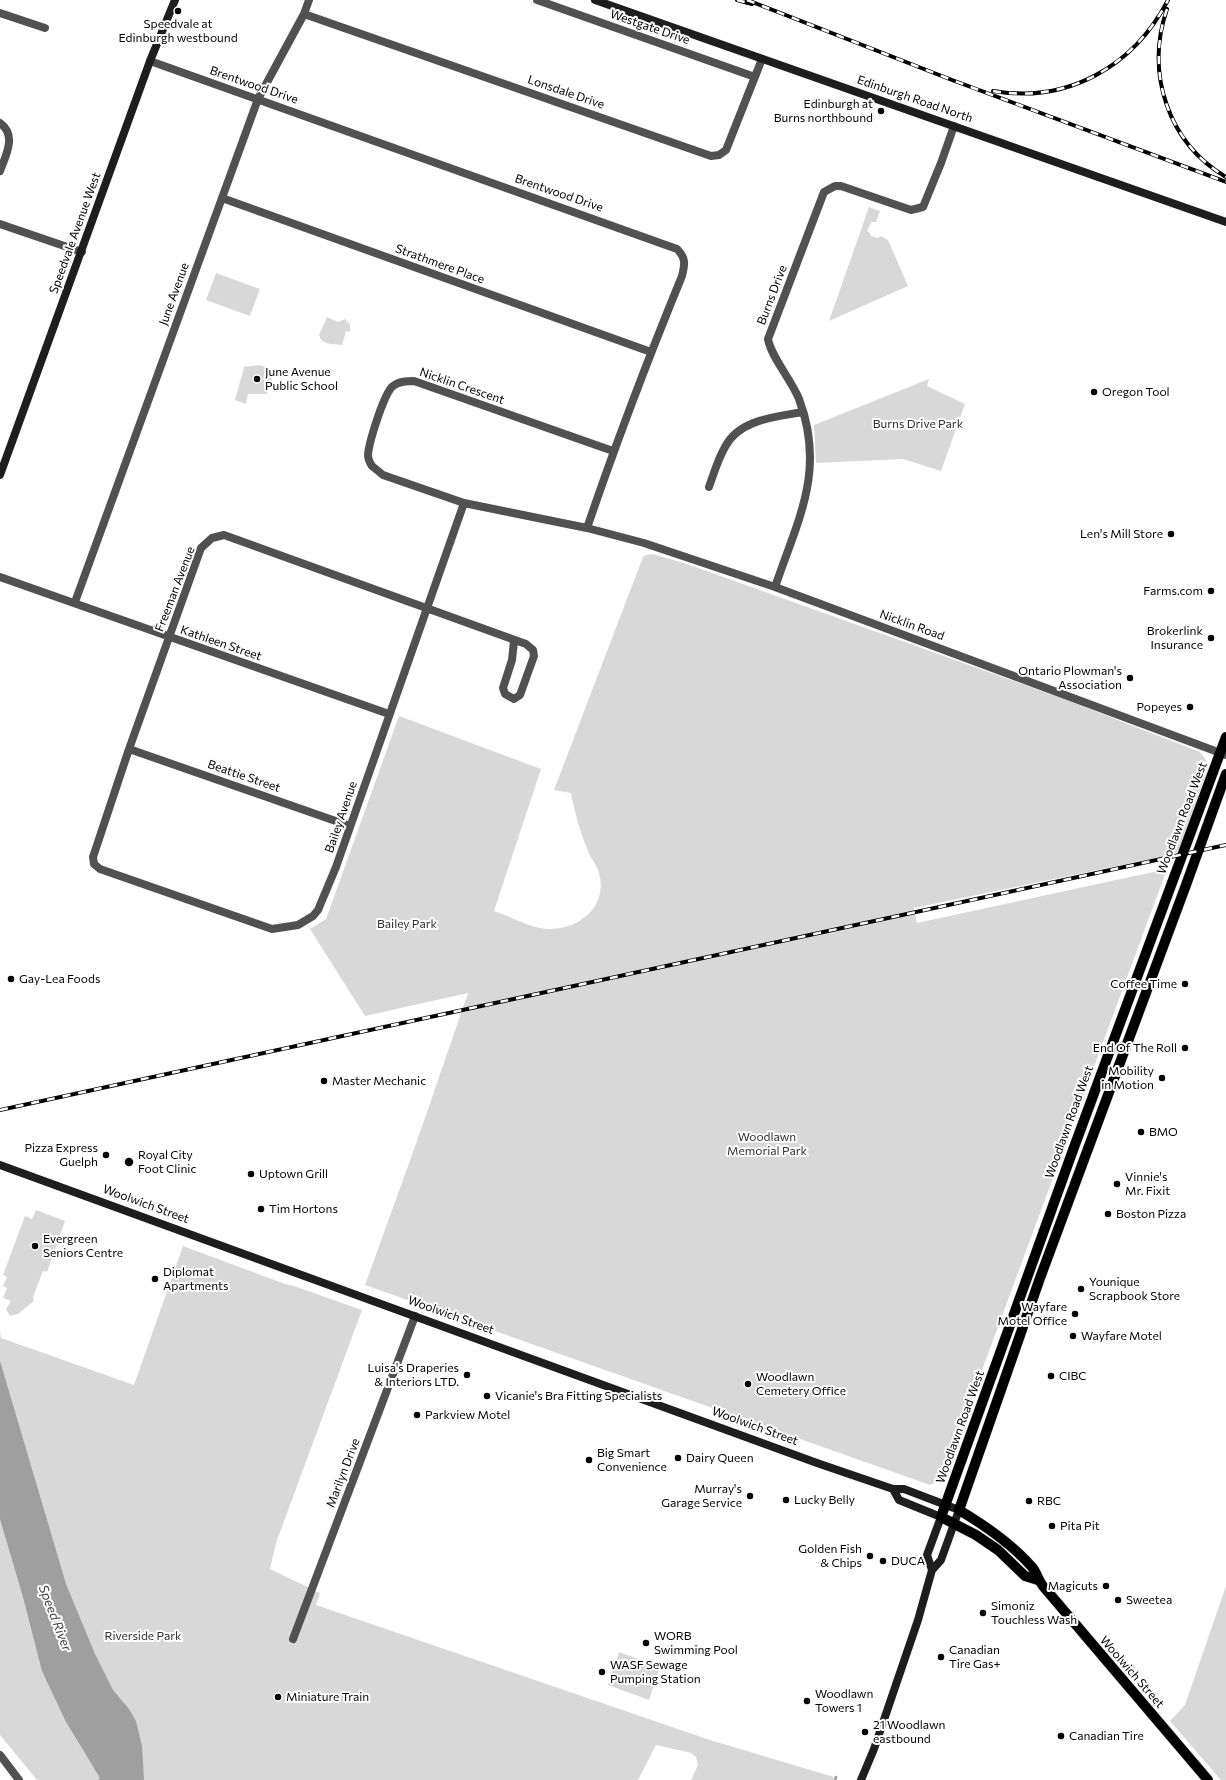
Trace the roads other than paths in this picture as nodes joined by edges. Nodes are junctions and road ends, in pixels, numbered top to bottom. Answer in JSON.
{"nodes":[{"id":1,"x":175,"y":0,"type":"edge"},
{"id":2,"x":309,"y":0,"type":"edge"},
{"id":3,"x":536,"y":0,"type":"edge"},
{"id":4,"x":595,"y":0,"type":"edge"},
{"id":5,"x":0,"y":13,"type":"edge"},
{"id":6,"x":304,"y":14,"type":"junction"},
{"id":7,"x":45,"y":28,"type":"dead end"},
{"id":8,"x":762,"y":59,"type":"junction"},
{"id":9,"x":150,"y":61,"type":"junction"},
{"id":10,"x":756,"y":77,"type":"junction"},
{"id":11,"x":258,"y":99,"type":"junction"},
{"id":12,"x":0,"y":123,"type":"edge"},
{"id":13,"x":954,"y":126,"type":"junction"},
{"id":14,"x":0,"y":171,"type":"edge"},
{"id":15,"x":222,"y":198,"type":"junction"},
{"id":16,"x":1226,"y":222,"type":"edge"},
{"id":17,"x":0,"y":224,"type":"edge"},
{"id":18,"x":82,"y":252,"type":"junction"},
{"id":19,"x":651,"y":352,"type":"junction"},
{"id":20,"x":803,"y":412,"type":"junction"},
{"id":21,"x":613,"y":451,"type":"junction"},
{"id":22,"x":0,"y":475,"type":"edge"},
{"id":23,"x":709,"y":487,"type":"dead end"},
{"id":24,"x":464,"y":503,"type":"junction"},
{"id":25,"x":587,"y":528,"type":"junction"},
{"id":26,"x":0,"y":577,"type":"edge"},
{"id":27,"x":775,"y":587,"type":"junction"},
{"id":28,"x":75,"y":602,"type":"junction"},
{"id":29,"x":428,"y":608,"type":"junction"},
{"id":30,"x":169,"y":638,"type":"junction"},
{"id":31,"x":514,"y":641,"type":"junction"},
{"id":32,"x":389,"y":714,"type":"junction"},
{"id":33,"x":1226,"y":737,"type":"edge"},
{"id":34,"x":129,"y":749,"type":"junction"},
{"id":35,"x":1223,"y":754,"type":"edge"},
{"id":36,"x":1226,"y":774,"type":"edge"},
{"id":37,"x":350,"y":826,"type":"junction"},
{"id":38,"x":94,"y":864,"type":"joint"},
{"id":39,"x":0,"y":1165,"type":"edge"},
{"id":40,"x":415,"y":1316,"type":"junction"},
{"id":41,"x":893,"y":1489,"type":"junction"},
{"id":42,"x":946,"y":1504,"type":"junction"},
{"id":43,"x":959,"y":1510,"type":"junction"},
{"id":44,"x":941,"y":1517,"type":"junction"},
{"id":45,"x":954,"y":1523,"type":"junction"},
{"id":46,"x":932,"y":1570,"type":"junction"},
{"id":47,"x":1038,"y":1580,"type":"junction"},
{"id":48,"x":293,"y":1639,"type":"dead end"},
{"id":49,"x":0,"y":1755,"type":"edge"},
{"id":50,"x":19,"y":1780,"type":"edge"},
{"id":51,"x":861,"y":1780,"type":"edge"},
{"id":52,"x":1208,"y":1780,"type":"edge"}],
"edges":[{"from":1,"to":9,"type":"main road","name":"Speedvale Avenue West"},
{"from":2,"to":6,"type":"street","name":"June Avenue"},
{"from":3,"to":10,"type":"street","name":"Westgate Drive"},
{"from":4,"to":8,"type":"main road","name":"Edinburgh Road North"},
{"from":5,"to":7,"type":"street"},
{"from":6,"to":10,"type":"street","name":"Lonsdale Drive"},
{"from":6,"to":11,"type":"street","name":"June Avenue"},
{"from":8,"to":10,"type":"street","name":"Lonsdale Drive"},
{"from":8,"to":13,"type":"main road","name":"Edinburgh Road North"},
{"from":9,"to":11,"type":"street","name":"Brentwood Drive"},
{"from":9,"to":18,"type":"main road","name":"Speedvale Avenue West"},
{"from":11,"to":15,"type":"street","name":"June Avenue"},
{"from":11,"to":19,"type":"street","name":"Brentwood Drive"},
{"from":12,"to":14,"type":"street"},
{"from":13,"to":16,"type":"main road","name":"Edinburgh Road North"},
{"from":13,"to":20,"type":"street","name":"Burns Drive"},
{"from":15,"to":19,"type":"street","name":"Strathmere Place"},
{"from":15,"to":28,"type":"street","name":"June Avenue"},
{"from":17,"to":18,"type":"street"},
{"from":18,"to":22,"type":"main road","name":"Speedvale Avenue West"},
{"from":19,"to":21,"type":"street","name":"Brentwood Drive"},
{"from":20,"to":23,"type":"street"},
{"from":20,"to":27,"type":"street","name":"Burns Drive"},
{"from":21,"to":24,"type":"street","name":"Nicklin Crescent"},
{"from":21,"to":25,"type":"street","name":"Brentwood Drive"},
{"from":24,"to":25,"type":"street","name":"Nicklin Crescent"},
{"from":24,"to":29,"type":"street","name":"Bailey Avenue"},
{"from":25,"to":27,"type":"street","name":"Nicklin Road"},
{"from":26,"to":28,"type":"street","name":"Kathleen Street"},
{"from":27,"to":35,"type":"street","name":"Nicklin Road"},
{"from":28,"to":30,"type":"street","name":"Kathleen Street"},
{"from":29,"to":30,"type":"street","name":"Freeman Avenue"},
{"from":29,"to":31,"type":"street","name":"Freeman Avenue"},
{"from":29,"to":32,"type":"street","name":"Bailey Avenue"},
{"from":30,"to":32,"type":"street","name":"Kathleen Street"},
{"from":30,"to":34,"type":"street","name":"Freeman Avenue"},
{"from":31,"to":31,"type":"street","name":"Freeman Avenue"},
{"from":32,"to":37,"type":"street","name":"Bailey Avenue"},
{"from":33,"to":35,"type":"main road","name":"Woodlawn Road West"},
{"from":34,"to":37,"type":"street","name":"Beattie Street"},
{"from":34,"to":38,"type":"street","name":"Freeman Avenue"},
{"from":35,"to":42,"type":"main road","name":"Woodlawn Road West"},
{"from":36,"to":43,"type":"main road","name":"Woodlawn Road West"},
{"from":37,"to":38,"type":"street","name":"Bailey Avenue"},
{"from":39,"to":40,"type":"main road","name":"Woolwich Street"},
{"from":40,"to":41,"type":"main road","name":"Woolwich Street"},
{"from":40,"to":48,"type":"street","name":"Marilyn Drive"},
{"from":41,"to":42,"type":"main road","name":"Woolwich Street"},
{"from":41,"to":44,"type":"main road","name":"Woolwich Street"},
{"from":42,"to":43,"type":"main road","name":"Woolwich Street"},
{"from":42,"to":44,"type":"main road","name":"Woodlawn Road West"},
{"from":43,"to":45,"type":"main road"},
{"from":43,"to":47,"type":"main road","name":"Woolwich Street"},
{"from":44,"to":45,"type":"main road","name":"Woolwich Street"},
{"from":44,"to":46,"type":"main road"},
{"from":45,"to":46,"type":"main road"},
{"from":45,"to":47,"type":"main road","name":"Woolwich Street"},
{"from":46,"to":51,"type":"main road"},
{"from":47,"to":52,"type":"main road","name":"Woolwich Street"},
{"from":49,"to":50,"type":"street"}]}
